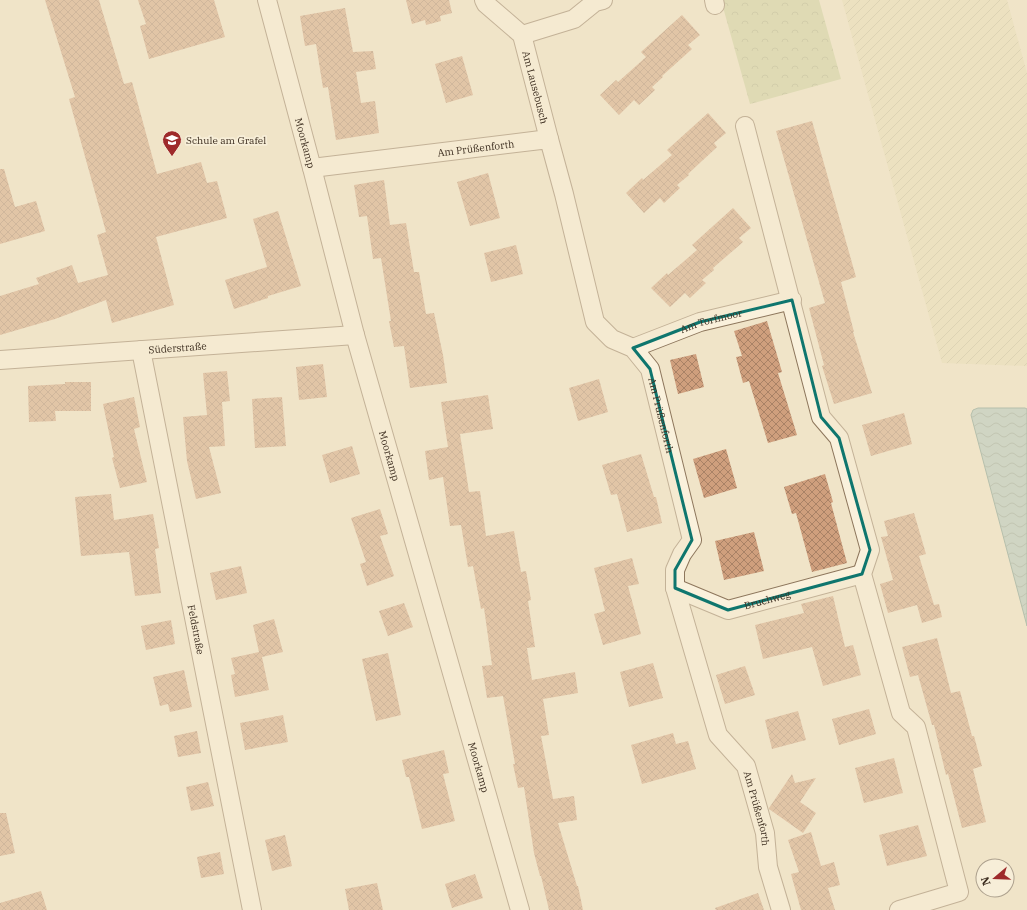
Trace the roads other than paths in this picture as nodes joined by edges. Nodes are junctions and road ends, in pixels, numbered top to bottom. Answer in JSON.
{"nodes":[{"id":1,"x":267,"y":0,"type":"edge"},
{"id":2,"x":484,"y":0,"type":"edge"},
{"id":3,"x":603,"y":0,"type":"edge"},
{"id":4,"x":522,"y":35,"type":"junction"},
{"id":5,"x":745,"y":126,"type":"dead end"},
{"id":6,"x":549,"y":140,"type":"junction"},
{"id":7,"x":312,"y":168,"type":"junction"},
{"id":8,"x":792,"y":300,"type":"junction"},
{"id":9,"x":355,"y":335,"type":"junction"},
{"id":10,"x":633,"y":348,"type":"junction"},
{"id":11,"x":141,"y":350,"type":"junction"},
{"id":12,"x":0,"y":360,"type":"edge"},
{"id":13,"x":862,"y":574,"type":"junction"},
{"id":14,"x":676,"y":588,"type":"junction"},
{"id":15,"x":252,"y":910,"type":"edge"},
{"id":16,"x":520,"y":910,"type":"edge"},
{"id":17,"x":780,"y":910,"type":"edge"},
{"id":18,"x":899,"y":910,"type":"edge"}],
"edges":[{"from":1,"to":7,"type":"street","name":"Moorkamp"},
{"from":2,"to":4,"type":"street"},
{"from":3,"to":4,"type":"street"},
{"from":4,"to":6,"type":"street","name":"Am Lausebusch"},
{"from":5,"to":8,"type":"street"},
{"from":6,"to":7,"type":"street","name":"Am Prüßenforth"},
{"from":6,"to":10,"type":"street","name":"Am Prüßenforth"},
{"from":7,"to":9,"type":"street","name":"Moorkamp"},
{"from":8,"to":10,"type":"street","name":"Am Torfmoor"},
{"from":8,"to":13,"type":"street"},
{"from":9,"to":11,"type":"street","name":"Süderstraße"},
{"from":9,"to":16,"type":"street","name":"Moorkamp"},
{"from":10,"to":14,"type":"street","name":"Am Prüßenforth"},
{"from":11,"to":12,"type":"street","name":"Süderstraße"},
{"from":11,"to":15,"type":"street","name":"Feldstraße"},
{"from":13,"to":14,"type":"street","name":"Bruchweg"},
{"from":13,"to":18,"type":"street"},
{"from":14,"to":17,"type":"street","name":"Am Prüßenforth"}]}
